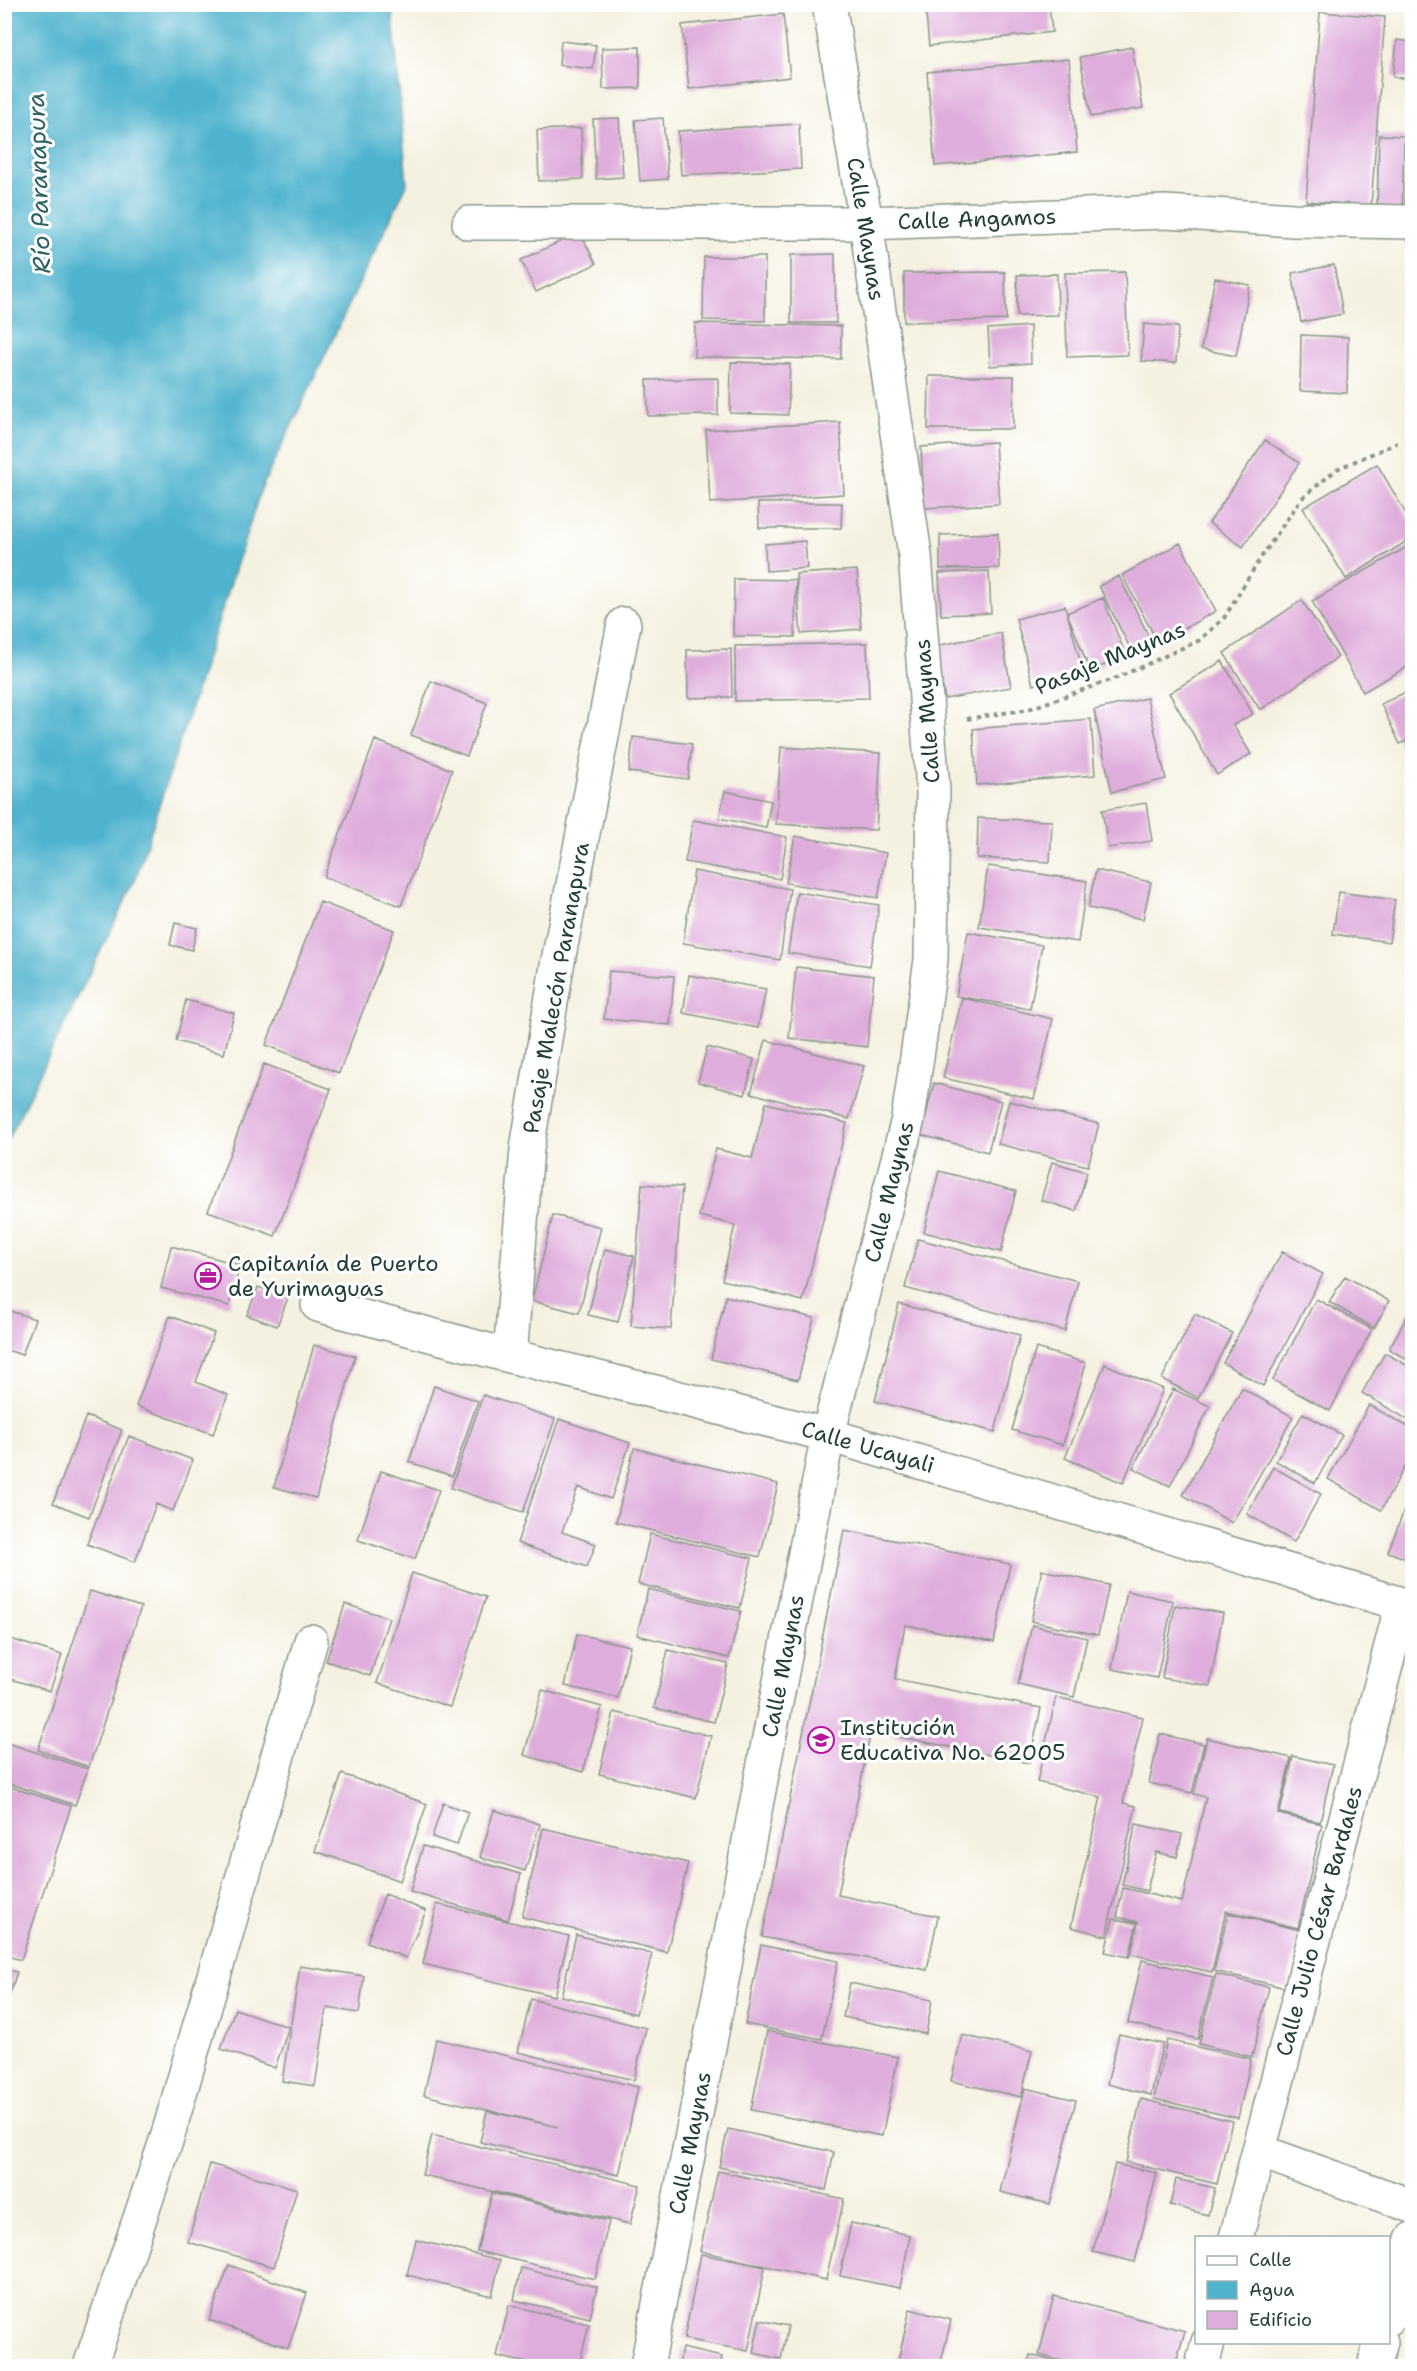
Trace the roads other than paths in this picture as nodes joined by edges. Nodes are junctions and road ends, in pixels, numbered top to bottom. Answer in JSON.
{"nodes":[{"id":1,"x":829,"y":4,"type":"edge"},
{"id":2,"x":1413,"y":222,"type":"edge"},
{"id":3,"x":469,"y":223,"type":"dead end"},
{"id":4,"x":866,"y":223,"type":"junction"},
{"id":5,"x":624,"y":624,"type":"dead end"},
{"id":6,"x":318,"y":1305,"type":"dead end"},
{"id":7,"x":510,"y":1356,"type":"junction"},
{"id":8,"x":828,"y":1435,"type":"junction"},
{"id":9,"x":1407,"y":1605,"type":"edge"},
{"id":10,"x":311,"y":1641,"type":"dead end"},
{"id":11,"x":1259,"y":2151,"type":"junction"},
{"id":12,"x":1413,"y":2206,"type":"edge"},
{"id":13,"x":1237,"y":2236,"type":"edge"},
{"id":14,"x":1413,"y":2239,"type":"edge"},
{"id":15,"x":1390,"y":2316,"type":"edge"},
{"id":16,"x":1209,"y":2344,"type":"edge"},
{"id":17,"x":1381,"y":2344,"type":"edge"},
{"id":18,"x":90,"y":2367,"type":"edge"},
{"id":19,"x":647,"y":2367,"type":"edge"},
{"id":20,"x":1202,"y":2367,"type":"edge"},
{"id":21,"x":1374,"y":2367,"type":"edge"}],
"edges":[{"from":1,"to":4,"type":"street","name":"Calle Maynas"},
{"from":2,"to":4,"type":"street","name":"Calle Angamos"},
{"from":3,"to":4,"type":"street","name":"Calle Angamos"},
{"from":4,"to":8,"type":"street","name":"Calle Maynas"},
{"from":5,"to":7,"type":"street","name":"Pasaje Malecón Paranapura"},
{"from":6,"to":7,"type":"street","name":"Calle Ucayali"},
{"from":7,"to":8,"type":"street","name":"Calle Ucayali"},
{"from":8,"to":9,"type":"street","name":"Calle Ucayali"},
{"from":8,"to":19,"type":"street","name":"Calle Maynas"},
{"from":9,"to":11,"type":"street","name":"Calle Julio César Bardales"},
{"from":10,"to":18,"type":"street"},
{"from":11,"to":12,"type":"street"},
{"from":11,"to":13,"type":"street","name":"Calle Julio César Bardales"},
{"from":14,"to":15,"type":"street"},
{"from":16,"to":20,"type":"street"},
{"from":17,"to":21,"type":"street"}]}
